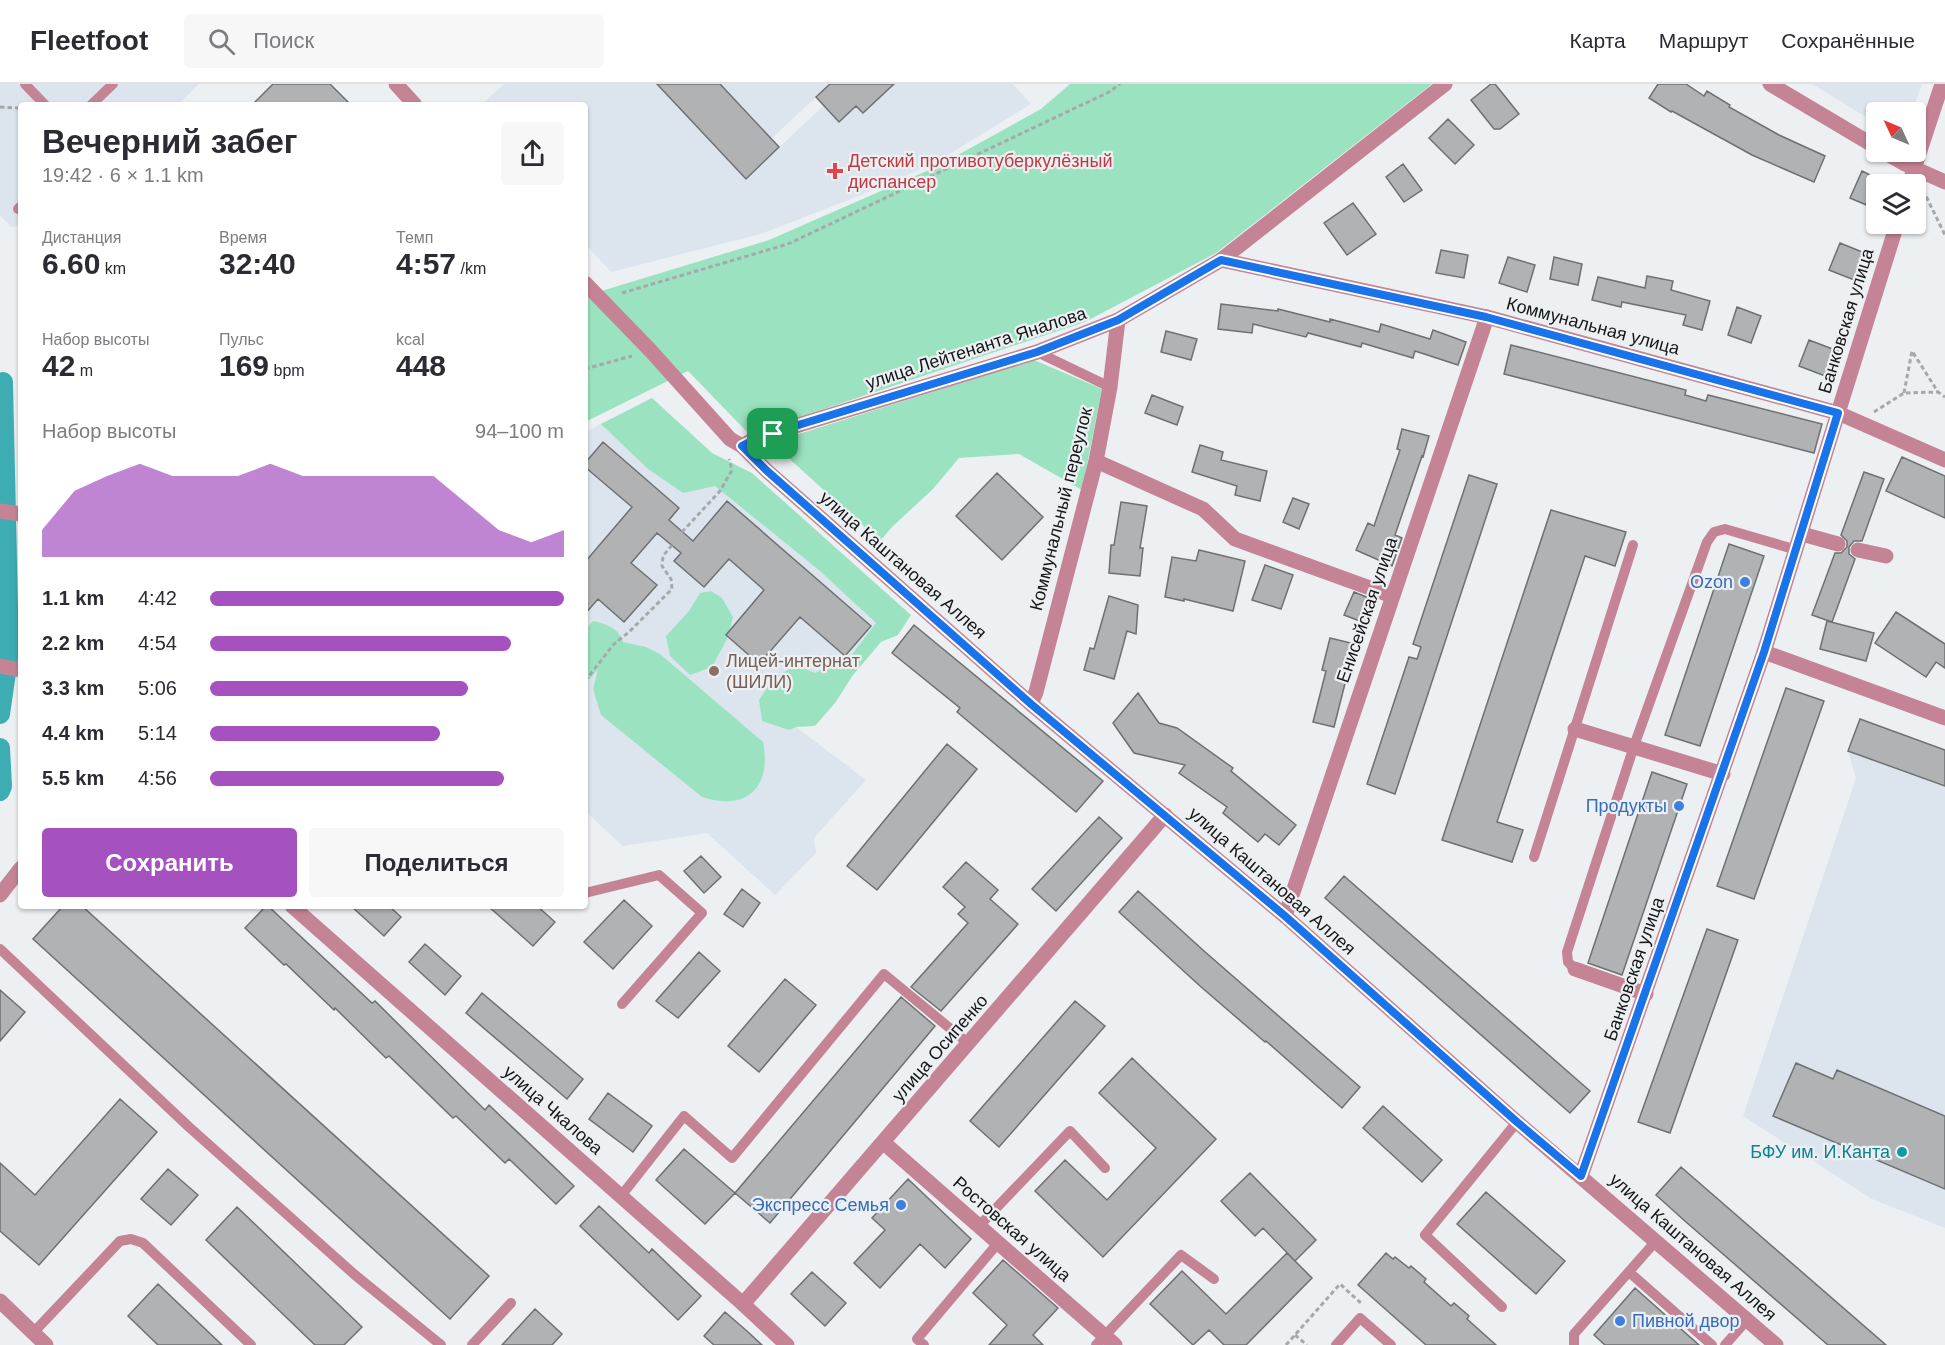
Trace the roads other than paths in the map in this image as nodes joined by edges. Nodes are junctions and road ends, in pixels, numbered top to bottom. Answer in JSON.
{"nodes":[{"id":1,"x":25,"y":84,"type":"edge"},
{"id":2,"x":113,"y":84,"type":"edge"},
{"id":3,"x":396,"y":84,"type":"edge"},
{"id":4,"x":1445,"y":84,"type":"edge"},
{"id":5,"x":1770,"y":84,"type":"edge"},
{"id":6,"x":1942,"y":84,"type":"edge"},
{"id":7,"x":42,"y":102,"type":"edge"},
{"id":8,"x":95,"y":102,"type":"edge"},
{"id":9,"x":412,"y":102,"type":"edge"},
{"id":10,"x":1866,"y":141,"type":"edge"},
{"id":11,"x":1901,"y":162,"type":"edge"},
{"id":12,"x":1913,"y":169,"type":"junction"},
{"id":13,"x":1914,"y":174,"type":"edge"},
{"id":14,"x":1945,"y":182,"type":"edge"},
{"id":15,"x":1894,"y":234,"type":"edge"},
{"id":16,"x":1221,"y":260,"type":"junction"},
{"id":17,"x":588,"y":286,"type":"edge"},
{"id":18,"x":1486,"y":317,"type":"junction"},
{"id":19,"x":1118,"y":320,"type":"junction"},
{"id":20,"x":1037,"y":352,"type":"junction"},
{"id":21,"x":1110,"y":387,"type":"junction"},
{"id":22,"x":1838,"y":413,"type":"junction"},
{"id":23,"x":735,"y":447,"type":"junction"},
{"id":24,"x":1945,"y":460,"type":"edge"},
{"id":25,"x":1096,"y":461,"type":"junction"},
{"id":26,"x":0,"y":511,"type":"edge"},
{"id":27,"x":18,"y":513,"type":"edge"},
{"id":28,"x":1802,"y":534,"type":"junction"},
{"id":29,"x":1838,"y":544,"type":"dead end"},
{"id":30,"x":1633,"y":545,"type":"dead end"},
{"id":31,"x":1797,"y":550,"type":"junction"},
{"id":32,"x":1858,"y":550,"type":"dead end"},
{"id":33,"x":1886,"y":556,"type":"dead end"},
{"id":34,"x":1392,"y":596,"type":"junction"},
{"id":35,"x":1764,"y":652,"type":"junction"},
{"id":36,"x":0,"y":666,"type":"edge"},
{"id":37,"x":18,"y":669,"type":"edge"},
{"id":38,"x":1031,"y":704,"type":"junction"},
{"id":39,"x":1945,"y":718,"type":"edge"},
{"id":40,"x":1575,"y":729,"type":"junction"},
{"id":41,"x":1634,"y":746,"type":"junction"},
{"id":42,"x":1723,"y":774,"type":"junction"},
{"id":43,"x":1165,"y":815,"type":"junction"},
{"id":44,"x":1534,"y":857,"type":"dead end"},
{"id":45,"x":18,"y":872,"type":"edge"},
{"id":46,"x":588,"y":892,"type":"edge"},
{"id":47,"x":0,"y":895,"type":"edge"},
{"id":48,"x":295,"y":909,"type":"edge"},
{"id":49,"x":1285,"y":916,"type":"junction"},
{"id":50,"x":0,"y":949,"type":"edge"},
{"id":51,"x":1575,"y":969,"type":"joint"},
{"id":52,"x":1646,"y":994,"type":"junction"},
{"id":53,"x":622,"y":1004,"type":"dead end"},
{"id":54,"x":969,"y":1044,"type":"junction"},
{"id":55,"x":1517,"y":1122,"type":"junction"},
{"id":56,"x":884,"y":1143,"type":"junction"},
{"id":57,"x":1105,"y":1168,"type":"dead end"},
{"id":58,"x":1581,"y":1176,"type":"junction"},
{"id":59,"x":621,"y":1196,"type":"junction"},
{"id":60,"x":979,"y":1226,"type":"junction"},
{"id":61,"x":1656,"y":1241,"type":"junction"},
{"id":62,"x":998,"y":1243,"type":"junction"},
{"id":63,"x":1629,"y":1272,"type":"junction"},
{"id":64,"x":1214,"y":1279,"type":"dead end"},
{"id":65,"x":0,"y":1301,"type":"edge"},
{"id":66,"x":510,"y":1303,"type":"dead end"},
{"id":67,"x":743,"y":1304,"type":"junction"},
{"id":68,"x":1502,"y":1307,"type":"dead end"},
{"id":69,"x":1747,"y":1320,"type":"junction"},
{"id":70,"x":33,"y":1333,"type":"junction"},
{"id":71,"x":1105,"y":1342,"type":"edge"},
{"id":72,"x":46,"y":1345,"type":"edge"},
{"id":73,"x":251,"y":1345,"type":"edge"},
{"id":74,"x":441,"y":1345,"type":"edge"},
{"id":75,"x":472,"y":1345,"type":"edge"},
{"id":76,"x":787,"y":1345,"type":"edge"},
{"id":77,"x":924,"y":1345,"type":"edge"},
{"id":78,"x":1336,"y":1345,"type":"edge"},
{"id":79,"x":1391,"y":1345,"type":"edge"},
{"id":80,"x":1574,"y":1345,"type":"edge"},
{"id":81,"x":1712,"y":1345,"type":"edge"},
{"id":82,"x":1725,"y":1345,"type":"edge"},
{"id":83,"x":1776,"y":1345,"type":"edge"}],
"edges":[{"from":1,"to":7,"type":"lane"},
{"from":2,"to":8,"type":"lane"},
{"from":3,"to":9,"type":"street"},
{"from":4,"to":16,"type":"street","name":"улица Лейтенанта Яналова"},
{"from":5,"to":10,"type":"street"},
{"from":6,"to":12,"type":"street"},
{"from":11,"to":12,"type":"street"},
{"from":12,"to":13,"type":"street"},
{"from":12,"to":14,"type":"street"},
{"from":15,"to":22,"type":"street","name":"Банковская улица"},
{"from":16,"to":18,"type":"street","name":"Коммунальная улица"},
{"from":16,"to":19,"type":"street","name":"улица Лейтенанта Яналова"},
{"from":17,"to":23,"type":"street","name":"улица Каштановая Аллея"},
{"from":18,"to":22,"type":"street","name":"Коммунальная улица"},
{"from":18,"to":34,"type":"street","name":"Енисейская улица"},
{"from":19,"to":20,"type":"street","name":"улица Лейтенанта Яналова"},
{"from":19,"to":21,"type":"street","name":"Коммунальный переулок"},
{"from":20,"to":21,"type":"lane"},
{"from":20,"to":23,"type":"street","name":"улица Лейтенанта Яналова"},
{"from":21,"to":25,"type":"street","name":"Коммунальный переулок"},
{"from":22,"to":24,"type":"street","name":"Коммунальная улица"},
{"from":22,"to":28,"type":"street","name":"Банковская улица"},
{"from":23,"to":38,"type":"street","name":"улица Каштановая Аллея"},
{"from":25,"to":34,"type":"street"},
{"from":25,"to":38,"type":"street","name":"Коммунальный переулок"},
{"from":26,"to":27,"type":"street"},
{"from":28,"to":29,"type":"street"},
{"from":28,"to":31,"type":"street","name":"Банковская улица"},
{"from":30,"to":40,"type":"lane"},
{"from":31,"to":35,"type":"street","name":"Банковская улица"},
{"from":31,"to":41,"type":"lane"},
{"from":32,"to":33,"type":"street"},
{"from":34,"to":49,"type":"street","name":"Енисейская улица"},
{"from":35,"to":39,"type":"street"},
{"from":35,"to":42,"type":"street","name":"Банковская улица"},
{"from":36,"to":37,"type":"street"},
{"from":38,"to":43,"type":"street","name":"улица Каштановая Аллея"},
{"from":40,"to":41,"type":"street"},
{"from":40,"to":44,"type":"lane"},
{"from":41,"to":42,"type":"street"},
{"from":41,"to":51,"type":"lane"},
{"from":42,"to":52,"type":"street","name":"Банковская улица"},
{"from":43,"to":49,"type":"street","name":"улица Каштановая Аллея"},
{"from":43,"to":54,"type":"street","name":"улица Осипенко"},
{"from":45,"to":47,"type":"street"},
{"from":46,"to":53,"type":"lane"},
{"from":48,"to":59,"type":"street","name":"улица Чкалова"},
{"from":49,"to":55,"type":"street","name":"улица Каштановая Аллея"},
{"from":50,"to":74,"type":"lane"},
{"from":51,"to":52,"type":"street"},
{"from":52,"to":58,"type":"street","name":"Банковская улица"},
{"from":54,"to":56,"type":"street","name":"улица Осипенко"},
{"from":54,"to":59,"type":"lane"},
{"from":55,"to":58,"type":"street","name":"улица Каштановая Аллея"},
{"from":55,"to":68,"type":"lane"},
{"from":56,"to":60,"type":"street","name":"Ростовская улица"},
{"from":56,"to":67,"type":"street","name":"улица Осипенко"},
{"from":57,"to":60,"type":"lane"},
{"from":58,"to":61,"type":"street","name":"улица Каштановая Аллея"},
{"from":59,"to":67,"type":"street","name":"улица Чкалова"},
{"from":60,"to":62,"type":"street","name":"Ростовская улица"},
{"from":61,"to":63,"type":"lane"},
{"from":61,"to":69,"type":"street","name":"улица Каштановая Аллея"},
{"from":62,"to":71,"type":"street","name":"Ростовская улица"},
{"from":62,"to":77,"type":"lane"},
{"from":63,"to":80,"type":"lane"},
{"from":63,"to":81,"type":"lane"},
{"from":64,"to":71,"type":"lane"},
{"from":65,"to":70,"type":"street"},
{"from":66,"to":75,"type":"lane"},
{"from":67,"to":76,"type":"street","name":"улица Чкалова"},
{"from":69,"to":82,"type":"lane"},
{"from":69,"to":83,"type":"street","name":"улица Каштановая Аллея"},
{"from":70,"to":72,"type":"street"},
{"from":70,"to":73,"type":"lane"},
{"from":78,"to":79,"type":"lane"}]}
